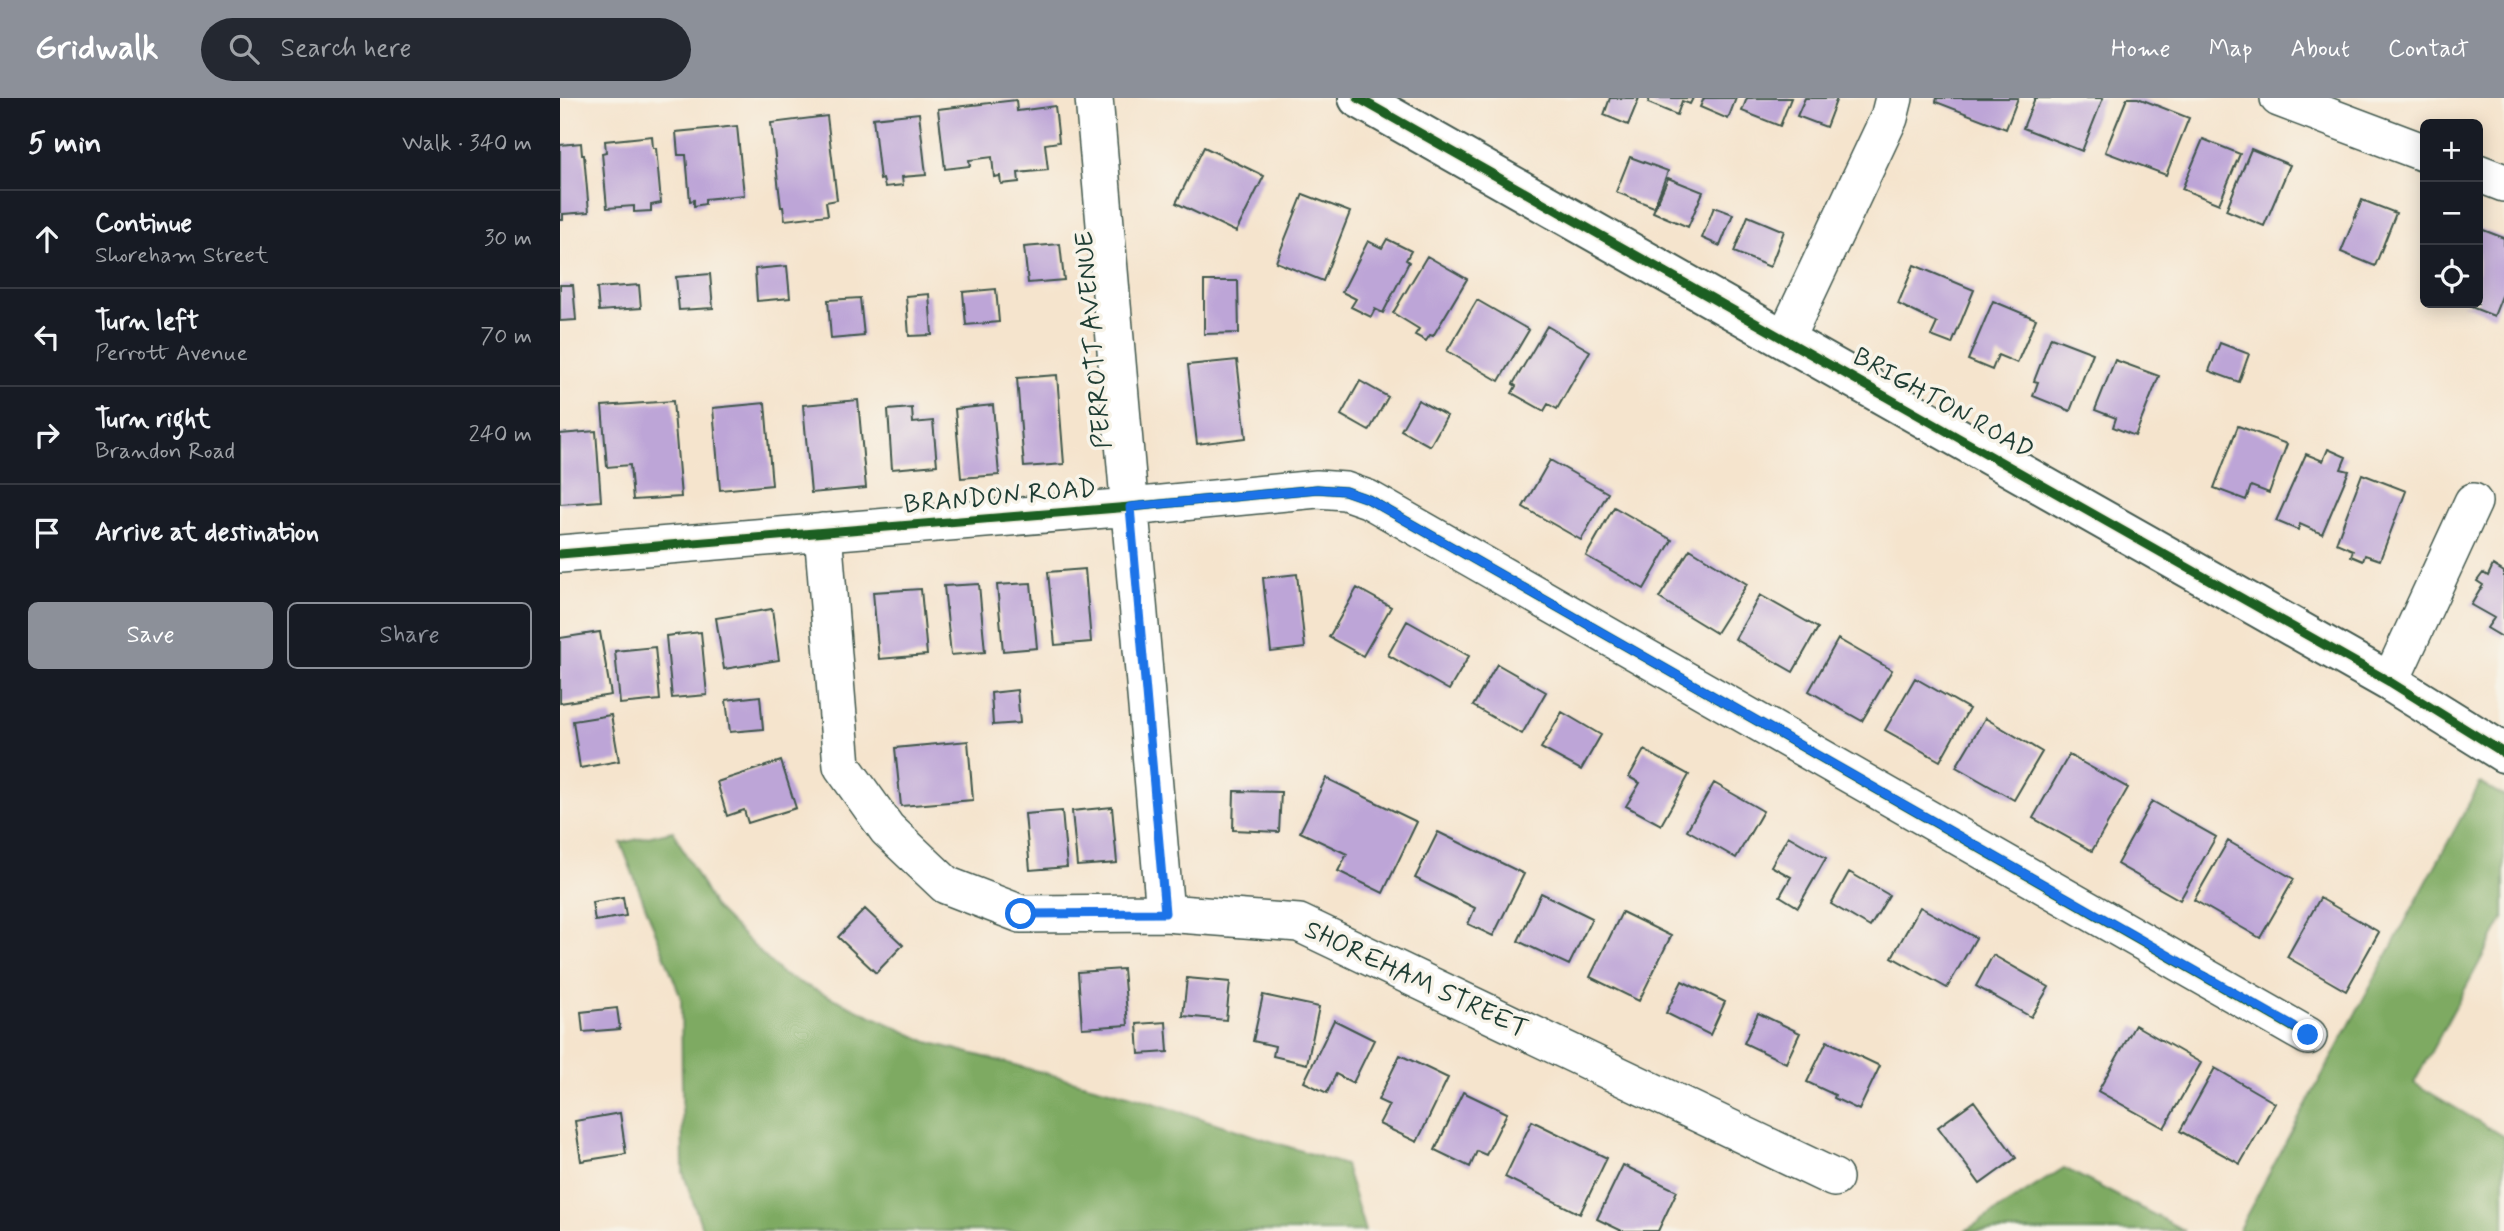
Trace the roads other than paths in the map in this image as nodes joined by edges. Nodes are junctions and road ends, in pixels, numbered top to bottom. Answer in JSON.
{"nodes":[{"id":1,"x":1094,"y":98,"type":"edge"},
{"id":2,"x":1358,"y":98,"type":"edge"},
{"id":3,"x":1894,"y":98,"type":"edge"},
{"id":4,"x":2279,"y":98,"type":"edge"},
{"id":5,"x":2420,"y":151,"type":"edge"},
{"id":6,"x":2483,"y":175,"type":"edge"},
{"id":7,"x":2504,"y":183,"type":"edge"},
{"id":8,"x":1785,"y":339,"type":"junction"},
{"id":9,"x":2473,"y":502,"type":"dead end"},
{"id":10,"x":1130,"y":507,"type":"junction"},
{"id":11,"x":824,"y":532,"type":"junction"},
{"id":12,"x":560,"y":554,"type":"edge"},
{"id":13,"x":2390,"y":682,"type":"junction"},
{"id":14,"x":2504,"y":752,"type":"edge"},
{"id":15,"x":1165,"y":913,"type":"junction"},
{"id":16,"x":2308,"y":1035,"type":"dead end"},
{"id":17,"x":1834,"y":1178,"type":"dead end"}],
"edges":[{"from":1,"to":10,"type":"street","name":"PERROTT AVENUE"},
{"from":2,"to":8,"type":"street","name":"BRIGHTON ROAD"},
{"from":3,"to":8,"type":"street"},
{"from":4,"to":5,"type":"street"},
{"from":6,"to":7,"type":"street"},
{"from":8,"to":13,"type":"street","name":"BRIGHTON ROAD"},
{"from":9,"to":13,"type":"street"},
{"from":10,"to":11,"type":"street","name":"BRANDON ROAD"},
{"from":10,"to":15,"type":"street","name":"PERROTT AVENUE"},
{"from":10,"to":16,"type":"street","name":"BRANDON ROAD"},
{"from":11,"to":12,"type":"street","name":"BRANDON ROAD"},
{"from":11,"to":15,"type":"street","name":"SHOREHAM STREET"},
{"from":13,"to":14,"type":"street","name":"BRIGHTON ROAD"},
{"from":15,"to":17,"type":"street","name":"SHOREHAM STREET"}]}
